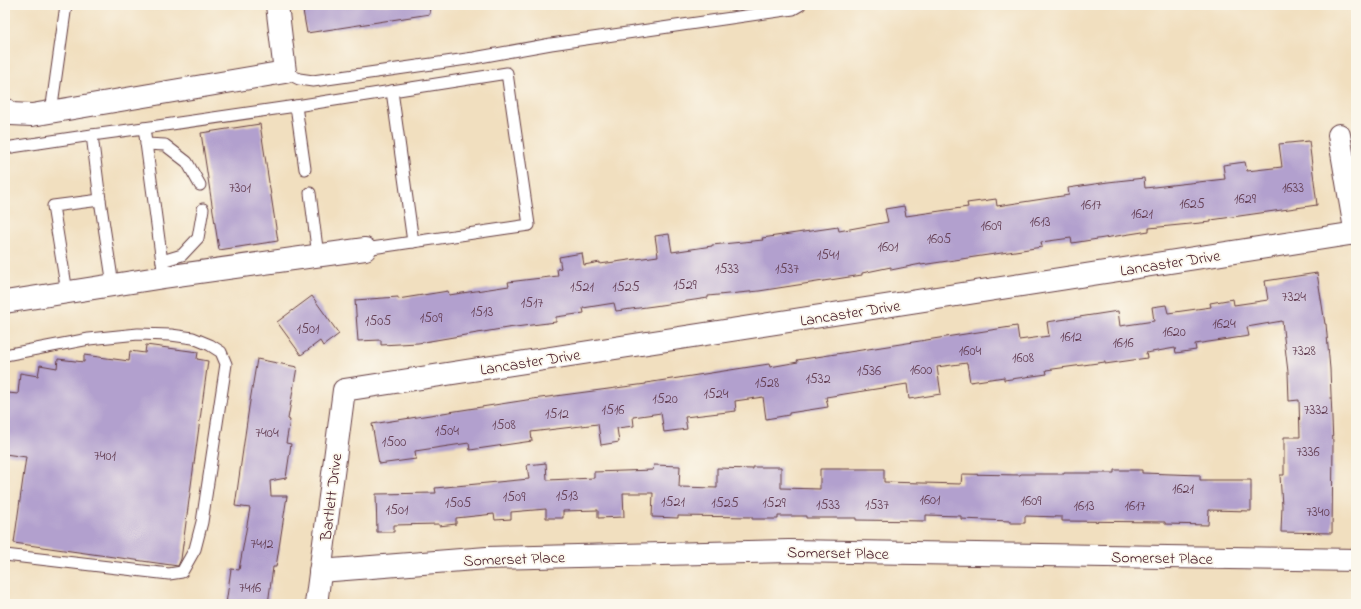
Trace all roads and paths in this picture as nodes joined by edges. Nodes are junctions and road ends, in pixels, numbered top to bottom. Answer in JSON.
{"nodes":[{"id":1,"x":66,"y":5,"type":"edge"},
{"id":2,"x":277,"y":5,"type":"edge"},
{"id":3,"x":800,"y":5,"type":"edge"},
{"id":4,"x":285,"y":72,"type":"junction"},
{"id":5,"x":392,"y":91,"type":"junction"},
{"id":6,"x":296,"y":106,"type":"junction"},
{"id":7,"x":5,"y":109,"type":"edge"},
{"id":8,"x":51,"y":112,"type":"junction"},
{"id":9,"x":144,"y":128,"type":"junction"},
{"id":10,"x":92,"y":135,"type":"junction"},
{"id":11,"x":1339,"y":135,"type":"dead end"},
{"id":12,"x":146,"y":144,"type":"junction"},
{"id":13,"x":5,"y":148,"type":"edge"},
{"id":14,"x":305,"y":169,"type":"dead end"},
{"id":15,"x":200,"y":186,"type":"dead end"},
{"id":16,"x":310,"y":192,"type":"dead end"},
{"id":17,"x":100,"y":200,"type":"junction"},
{"id":18,"x":203,"y":209,"type":"dead end"},
{"id":19,"x":1356,"y":234,"type":"edge"},
{"id":20,"x":413,"y":242,"type":"junction"},
{"id":21,"x":365,"y":249,"type":"joint"},
{"id":22,"x":318,"y":256,"type":"junction"},
{"id":23,"x":163,"y":269,"type":"junction"},
{"id":24,"x":113,"y":285,"type":"junction"},
{"id":25,"x":67,"y":292,"type":"junction"},
{"id":26,"x":5,"y":302,"type":"edge"},
{"id":27,"x":5,"y":355,"type":"edge"},
{"id":28,"x":344,"y":390,"type":"joint"},
{"id":29,"x":5,"y":555,"type":"edge"},
{"id":30,"x":1356,"y":560,"type":"edge"},
{"id":31,"x":320,"y":571,"type":"junction"},
{"id":32,"x":316,"y":604,"type":"edge"}],
"edges":[{"from":1,"to":8,"type":"lane"},
{"from":2,"to":4,"type":"street"},
{"from":3,"to":4,"type":"lane"},
{"from":4,"to":8,"type":"street"},
{"from":5,"to":6,"type":"lane"},
{"from":5,"to":20,"type":"lane"},
{"from":5,"to":20,"type":"lane"},
{"from":6,"to":9,"type":"lane"},
{"from":6,"to":14,"type":"lane"},
{"from":7,"to":8,"type":"street"},
{"from":9,"to":10,"type":"lane"},
{"from":9,"to":12,"type":"lane"},
{"from":10,"to":13,"type":"lane"},
{"from":10,"to":17,"type":"lane"},
{"from":11,"to":19,"type":"street"},
{"from":12,"to":15,"type":"lane"},
{"from":12,"to":23,"type":"lane"},
{"from":16,"to":22,"type":"lane"},
{"from":17,"to":24,"type":"lane"},
{"from":17,"to":25,"type":"lane"},
{"from":18,"to":23,"type":"lane"},
{"from":19,"to":28,"type":"street","name":"Lancaster Drive"},
{"from":20,"to":21,"type":"lane"},
{"from":21,"to":22,"type":"street"},
{"from":22,"to":23,"type":"street"},
{"from":23,"to":24,"type":"street"},
{"from":24,"to":25,"type":"street"},
{"from":25,"to":26,"type":"street"},
{"from":27,"to":29,"type":"lane"},
{"from":28,"to":31,"type":"street","name":"Bartlett Drive"},
{"from":30,"to":31,"type":"street","name":"Somerset Place"},
{"from":31,"to":32,"type":"street","name":"Bartlett Drive"}]}
